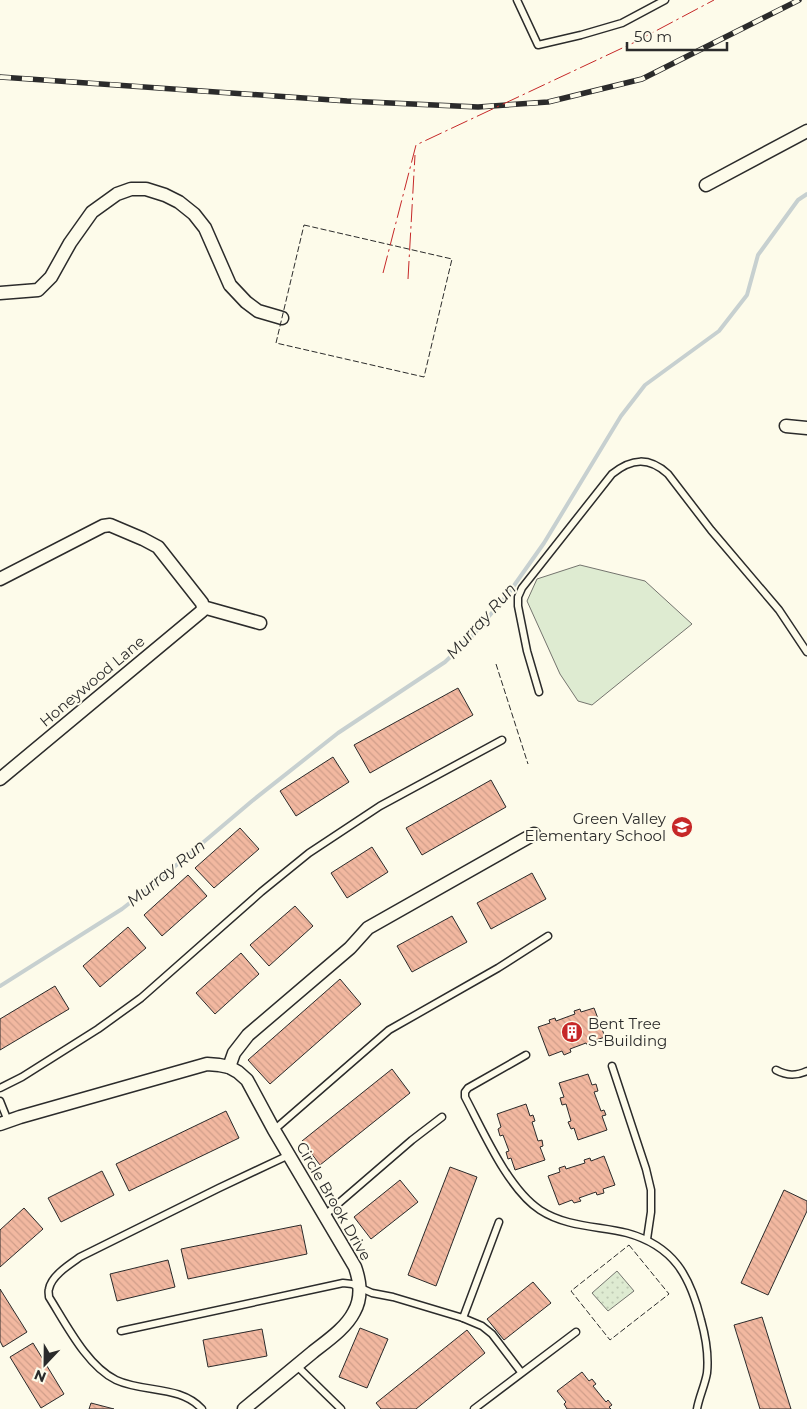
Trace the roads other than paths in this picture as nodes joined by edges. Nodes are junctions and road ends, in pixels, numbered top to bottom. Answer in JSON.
{"nodes":[{"id":1,"x":517,"y":0,"type":"edge"},
{"id":2,"x":665,"y":0,"type":"edge"},
{"id":3,"x":807,"y":132,"type":"edge"},
{"id":4,"x":706,"y":185,"type":"dead end"},
{"id":5,"x":0,"y":293,"type":"edge"},
{"id":6,"x":282,"y":318,"type":"dead end"},
{"id":7,"x":786,"y":426,"type":"dead end"},
{"id":8,"x":807,"y":428,"type":"edge"},
{"id":9,"x":0,"y":579,"type":"edge"},
{"id":10,"x":203,"y":607,"type":"junction"},
{"id":11,"x":260,"y":623,"type":"dead end"},
{"id":12,"x":807,"y":652,"type":"edge"},
{"id":13,"x":539,"y":692,"type":"dead end"},
{"id":14,"x":502,"y":740,"type":"dead end"},
{"id":15,"x":0,"y":779,"type":"edge"},
{"id":16,"x":534,"y":834,"type":"dead end"},
{"id":17,"x":548,"y":936,"type":"dead end"},
{"id":18,"x":526,"y":1055,"type":"dead end"},
{"id":19,"x":612,"y":1066,"type":"dead end"},
{"id":20,"x":229,"y":1067,"type":"junction"},
{"id":21,"x":776,"y":1070,"type":"dead end"},
{"id":22,"x":807,"y":1072,"type":"edge"},
{"id":23,"x":0,"y":1088,"type":"edge"},
{"id":24,"x":0,"y":1101,"type":"edge"},
{"id":25,"x":442,"y":1117,"type":"dead end"},
{"id":26,"x":4,"y":1122,"type":"edge"},
{"id":27,"x":274,"y":1130,"type":"junction"},
{"id":28,"x":289,"y":1155,"type":"junction"},
{"id":29,"x":325,"y":1215,"type":"junction"},
{"id":30,"x":499,"y":1222,"type":"dead end"},
{"id":31,"x":647,"y":1239,"type":"junction"},
{"id":32,"x":360,"y":1288,"type":"junction"},
{"id":33,"x":463,"y":1318,"type":"junction"},
{"id":34,"x":121,"y":1331,"type":"dead end"},
{"id":35,"x":576,"y":1332,"type":"dead end"},
{"id":36,"x":297,"y":1366,"type":"junction"},
{"id":37,"x":522,"y":1372,"type":"junction"},
{"id":38,"x":202,"y":1409,"type":"edge"},
{"id":39,"x":244,"y":1409,"type":"edge"},
{"id":40,"x":341,"y":1409,"type":"edge"},
{"id":41,"x":474,"y":1409,"type":"edge"},
{"id":42,"x":697,"y":1409,"type":"edge"}],
"edges":[{"from":1,"to":2,"type":"lane"},
{"from":3,"to":4,"type":"street"},
{"from":5,"to":6,"type":"street"},
{"from":7,"to":8,"type":"street"},
{"from":9,"to":10,"type":"street"},
{"from":10,"to":11,"type":"street"},
{"from":10,"to":15,"type":"street","name":"Honeywood Lane"},
{"from":12,"to":13,"type":"lane"},
{"from":14,"to":23,"type":"lane"},
{"from":16,"to":20,"type":"street"},
{"from":17,"to":27,"type":"lane"},
{"from":18,"to":31,"type":"lane"},
{"from":19,"to":31,"type":"lane"},
{"from":20,"to":26,"type":"street"},
{"from":20,"to":27,"type":"street","name":"Circle Brook Drive"},
{"from":21,"to":22,"type":"lane"},
{"from":24,"to":26,"type":"lane"},
{"from":25,"to":29,"type":"lane"},
{"from":27,"to":28,"type":"street","name":"Circle Brook Drive"},
{"from":28,"to":29,"type":"street","name":"Circle Brook Drive"},
{"from":28,"to":38,"type":"lane"},
{"from":29,"to":32,"type":"street","name":"Circle Brook Drive"},
{"from":30,"to":33,"type":"lane"},
{"from":31,"to":42,"type":"lane"},
{"from":32,"to":33,"type":"lane"},
{"from":32,"to":34,"type":"lane"},
{"from":32,"to":36,"type":"street","name":"Circle Brook Drive"},
{"from":33,"to":37,"type":"lane"},
{"from":35,"to":37,"type":"lane"},
{"from":36,"to":39,"type":"street","name":"Circle Brook Drive"},
{"from":36,"to":40,"type":"lane"},
{"from":37,"to":41,"type":"lane"}]}
